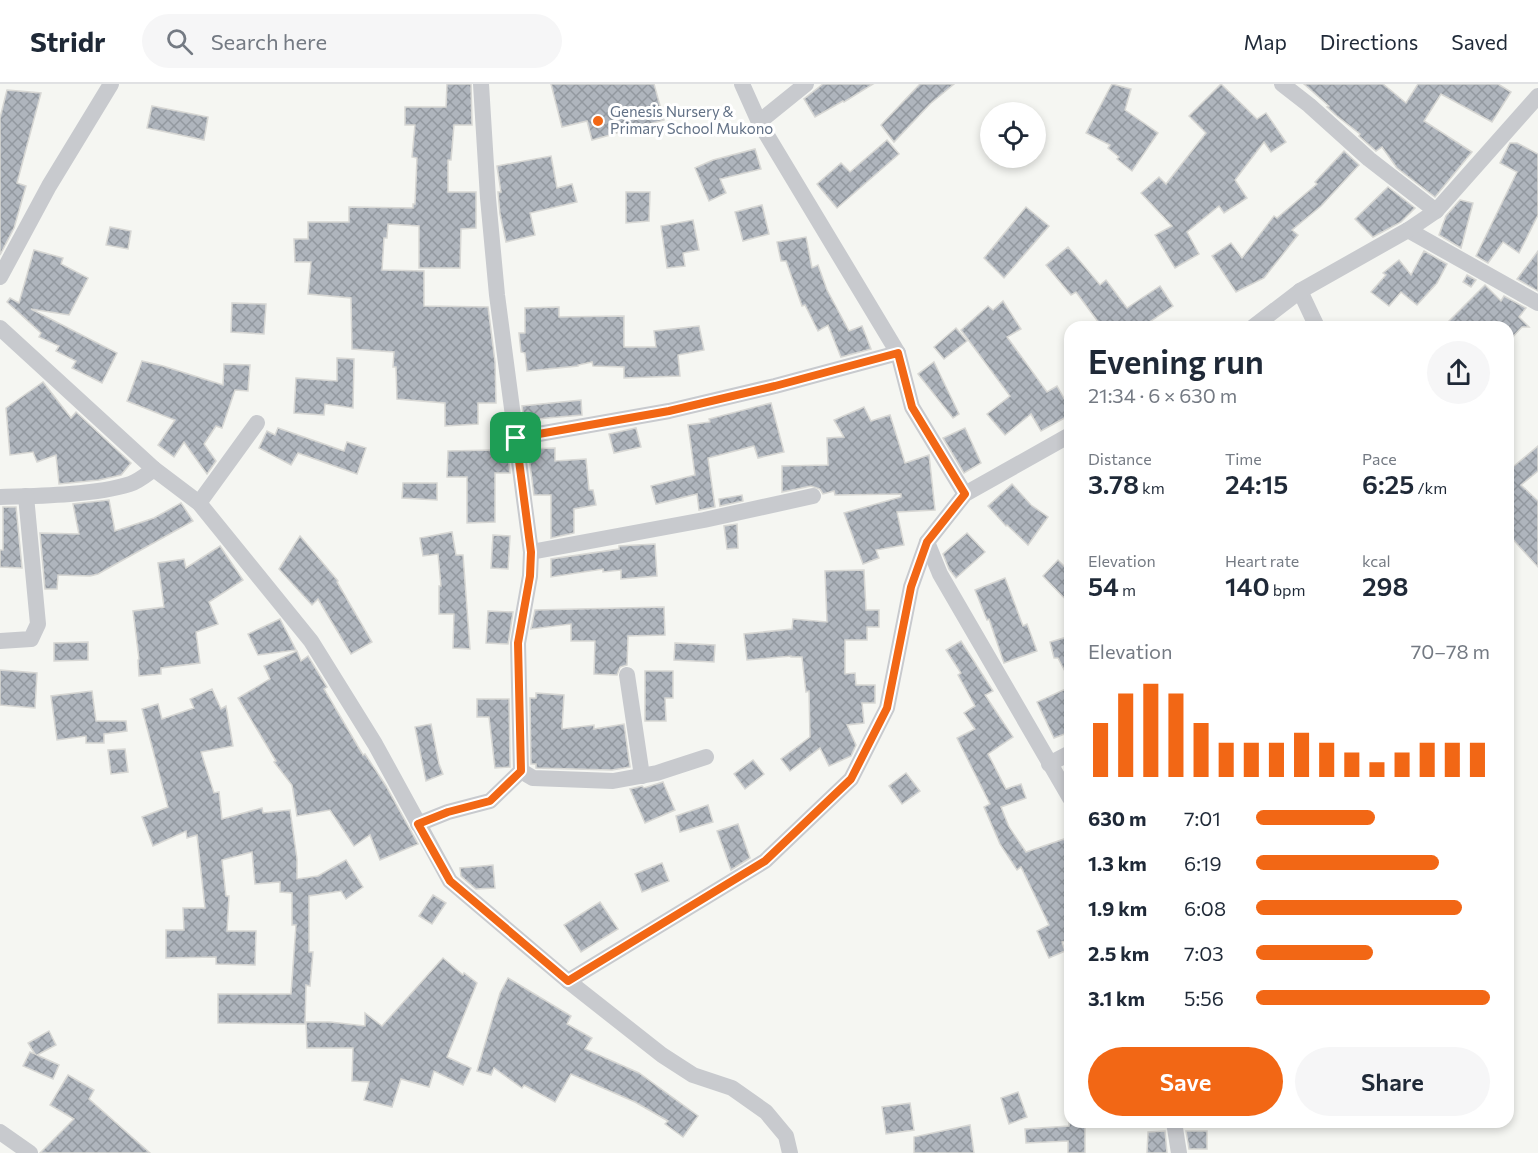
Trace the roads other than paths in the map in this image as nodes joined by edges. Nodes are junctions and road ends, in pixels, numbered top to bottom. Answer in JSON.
{"nodes":[{"id":1,"x":111,"y":84,"type":"edge"},
{"id":2,"x":481,"y":84,"type":"edge"},
{"id":3,"x":742,"y":84,"type":"edge"},
{"id":4,"x":806,"y":84,"type":"edge"},
{"id":5,"x":1282,"y":84,"type":"edge"},
{"id":6,"x":1538,"y":96,"type":"edge"},
{"id":7,"x":759,"y":122,"type":"junction"},
{"id":8,"x":1436,"y":211,"type":"junction"},
{"id":9,"x":1408,"y":230,"type":"junction"},
{"id":10,"x":0,"y":277,"type":"edge"},
{"id":11,"x":1300,"y":291,"type":"junction"},
{"id":12,"x":1538,"y":303,"type":"edge"},
{"id":13,"x":1261,"y":321,"type":"edge"},
{"id":14,"x":1314,"y":321,"type":"edge"},
{"id":15,"x":0,"y":328,"type":"edge"},
{"id":16,"x":898,"y":353,"type":"junction"},
{"id":17,"x":257,"y":423,"type":"dead end"},
{"id":18,"x":516,"y":438,"type":"junction"},
{"id":19,"x":1064,"y":438,"type":"edge"},
{"id":20,"x":154,"y":469,"type":"junction"},
{"id":21,"x":965,"y":494,"type":"junction"},
{"id":22,"x":26,"y":496,"type":"junction"},
{"id":23,"x":813,"y":496,"type":"dead end"},
{"id":24,"x":0,"y":497,"type":"edge"},
{"id":25,"x":199,"y":504,"type":"junction"},
{"id":26,"x":927,"y":542,"type":"junction"},
{"id":27,"x":531,"y":552,"type":"junction"},
{"id":28,"x":0,"y":641,"type":"edge"},
{"id":29,"x":627,"y":675,"type":"dead end"},
{"id":30,"x":1064,"y":756,"type":"edge"},
{"id":31,"x":706,"y":757,"type":"dead end"},
{"id":32,"x":1049,"y":764,"type":"junction"},
{"id":33,"x":521,"y":771,"type":"junction"},
{"id":34,"x":642,"y":776,"type":"junction"},
{"id":35,"x":1064,"y":788,"type":"edge"},
{"id":36,"x":418,"y":824,"type":"junction"},
{"id":37,"x":568,"y":981,"type":"junction"},
{"id":38,"x":1175,"y":1128,"type":"edge"},
{"id":39,"x":0,"y":1132,"type":"edge"},
{"id":40,"x":30,"y":1153,"type":"edge"},
{"id":41,"x":790,"y":1153,"type":"edge"},
{"id":42,"x":1179,"y":1153,"type":"edge"}],
"edges":[{"from":1,"to":10,"type":"street"},
{"from":2,"to":18,"type":"street"},
{"from":3,"to":7,"type":"street"},
{"from":4,"to":7,"type":"street"},
{"from":5,"to":8,"type":"street"},
{"from":6,"to":8,"type":"street"},
{"from":7,"to":16,"type":"street"},
{"from":8,"to":9,"type":"street"},
{"from":9,"to":11,"type":"street"},
{"from":9,"to":12,"type":"street"},
{"from":11,"to":13,"type":"street"},
{"from":11,"to":14,"type":"street"},
{"from":15,"to":20,"type":"street"},
{"from":16,"to":18,"type":"street"},
{"from":16,"to":21,"type":"street"},
{"from":17,"to":25,"type":"street"},
{"from":18,"to":27,"type":"street"},
{"from":19,"to":21,"type":"street"},
{"from":20,"to":22,"type":"street"},
{"from":20,"to":25,"type":"street"},
{"from":21,"to":26,"type":"street"},
{"from":22,"to":24,"type":"street"},
{"from":22,"to":28,"type":"street"},
{"from":23,"to":27,"type":"street"},
{"from":25,"to":36,"type":"street"},
{"from":26,"to":32,"type":"street"},
{"from":26,"to":37,"type":"street"},
{"from":27,"to":33,"type":"street"},
{"from":29,"to":34,"type":"street"},
{"from":30,"to":32,"type":"street"},
{"from":31,"to":34,"type":"street"},
{"from":32,"to":35,"type":"street"},
{"from":33,"to":34,"type":"street"},
{"from":33,"to":36,"type":"street"},
{"from":36,"to":37,"type":"street"},
{"from":37,"to":41,"type":"street"},
{"from":38,"to":42,"type":"street"},
{"from":39,"to":40,"type":"street"}]}
